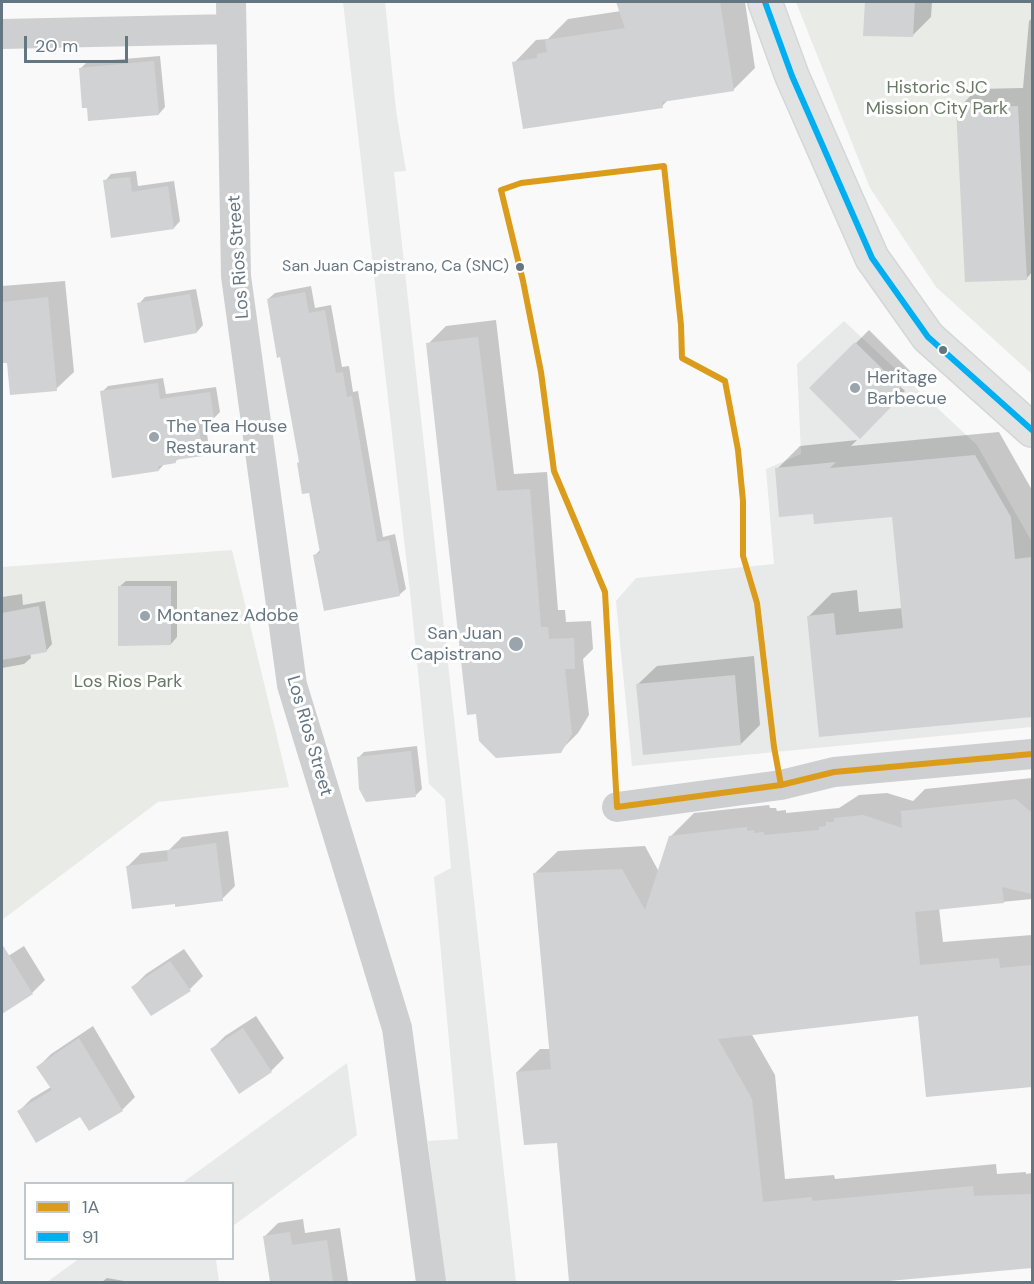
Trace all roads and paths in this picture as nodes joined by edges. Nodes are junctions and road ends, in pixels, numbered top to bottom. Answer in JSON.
{"nodes":[{"id":1,"x":765,"y":2,"type":"edge"},
{"id":2,"x":231,"y":15,"type":"edge"},
{"id":3,"x":2,"y":34,"type":"edge"},
{"id":4,"x":1032,"y":430,"type":"edge"},
{"id":5,"x":1032,"y":754,"type":"edge"},
{"id":6,"x":617,"y":807,"type":"dead end"},
{"id":7,"x":431,"y":1282,"type":"edge"}],
"edges":[{"from":1,"to":4,"type":"main road"},
{"from":2,"to":3,"type":"street"},
{"from":2,"to":7,"type":"street","name":"Los Rios Street"},
{"from":5,"to":6,"type":"street"}]}
